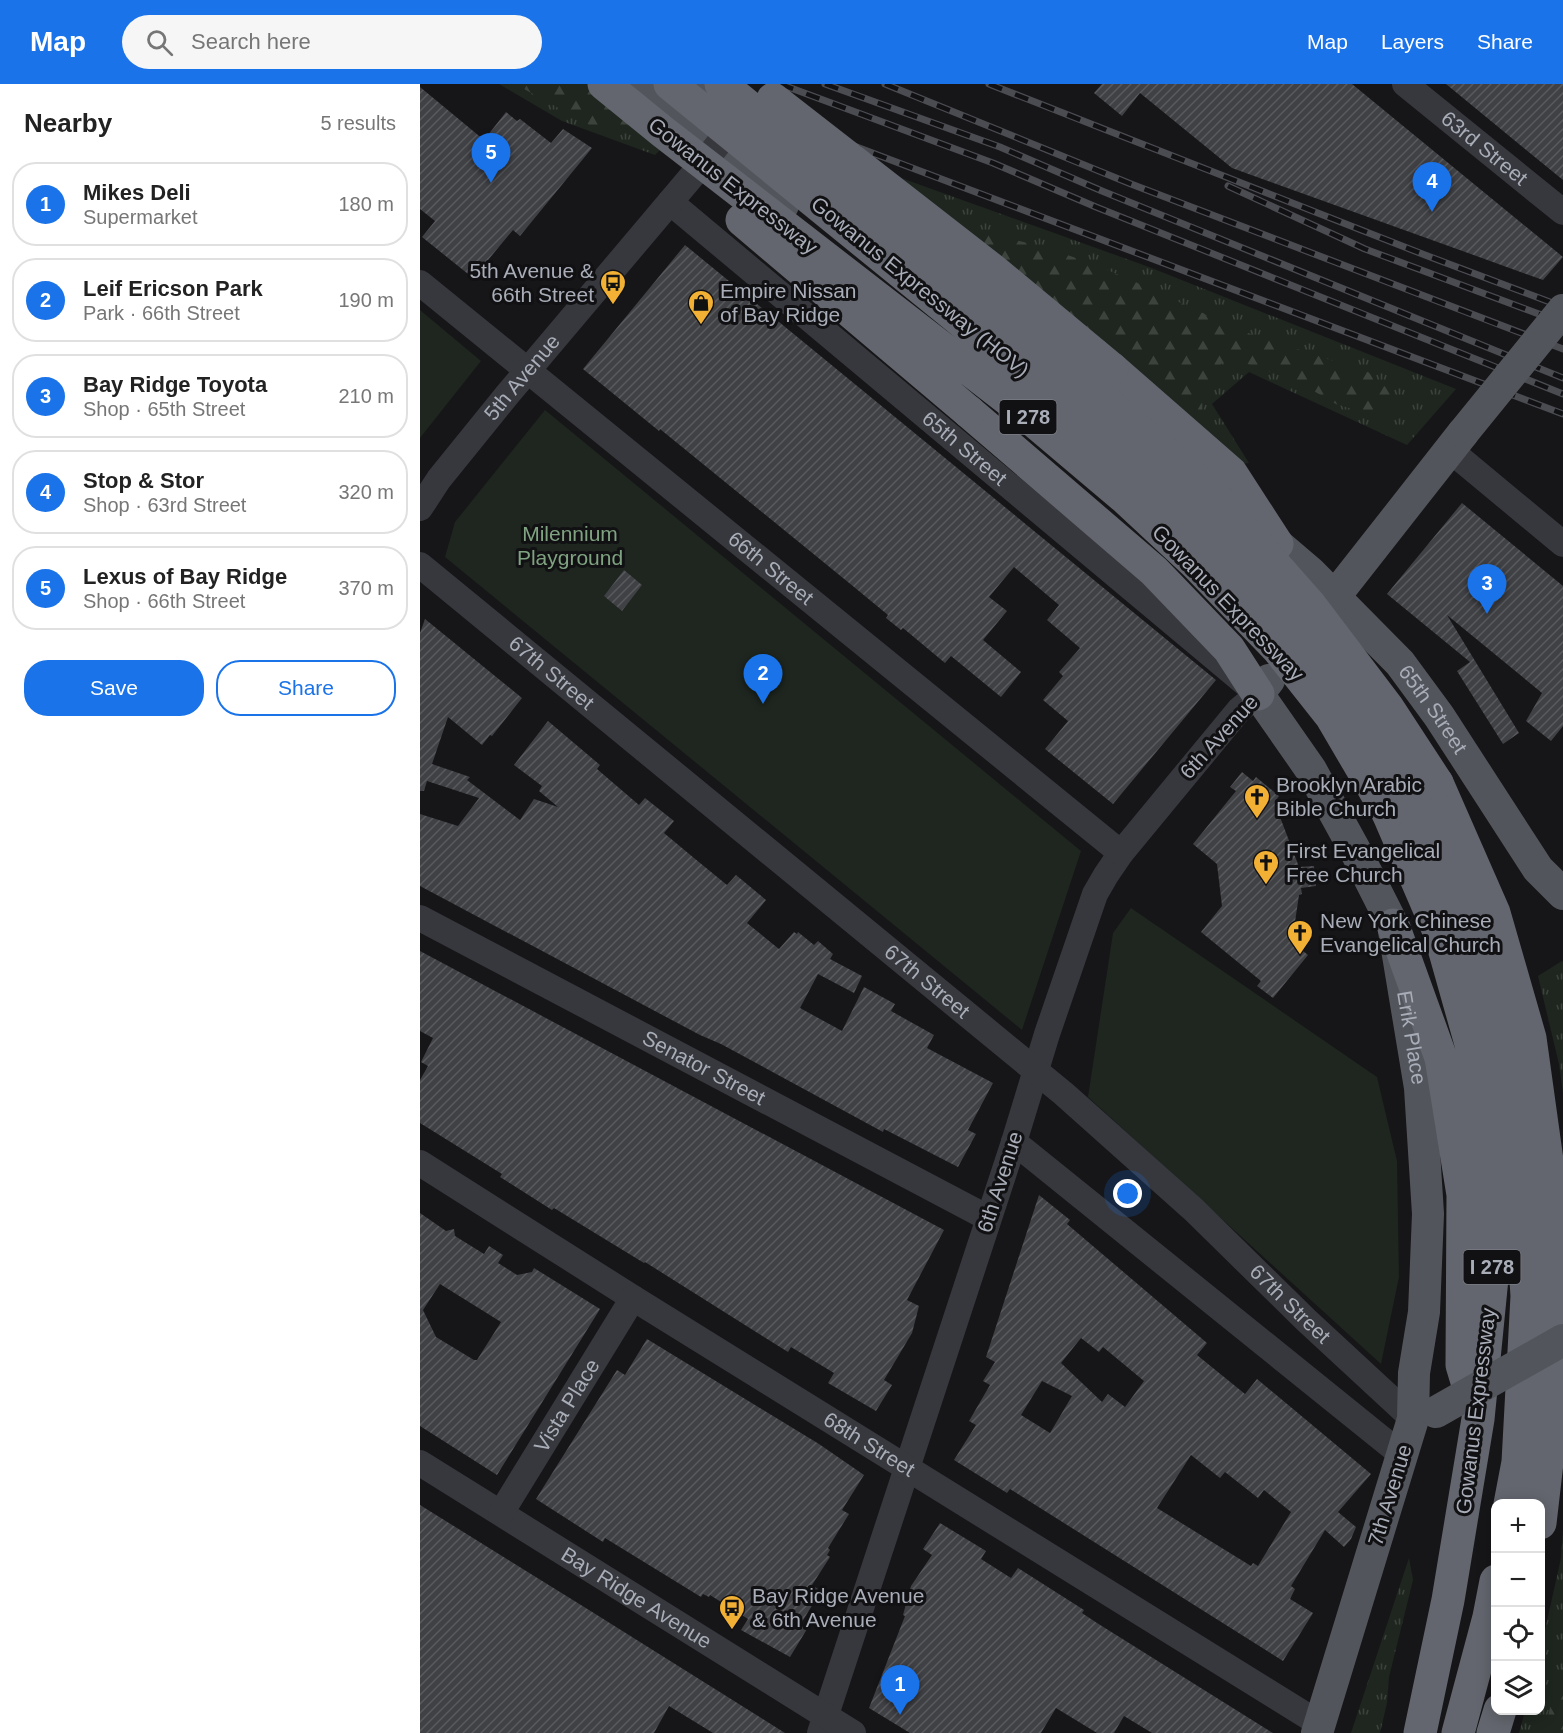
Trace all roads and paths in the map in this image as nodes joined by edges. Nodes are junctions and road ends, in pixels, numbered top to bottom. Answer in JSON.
{"nodes":[{"id":1,"x":592,"y":84,"type":"edge"},
{"id":2,"x":604,"y":84,"type":"edge"},
{"id":3,"x":631,"y":84,"type":"edge"},
{"id":4,"x":670,"y":84,"type":"edge"},
{"id":5,"x":701,"y":84,"type":"edge"},
{"id":6,"x":721,"y":84,"type":"edge"},
{"id":7,"x":752,"y":84,"type":"edge"},
{"id":8,"x":767,"y":84,"type":"edge"},
{"id":9,"x":1405,"y":84,"type":"edge"},
{"id":10,"x":741,"y":116,"type":"junction"},
{"id":11,"x":708,"y":156,"type":"junction"},
{"id":12,"x":670,"y":202,"type":"junction"},
{"id":13,"x":1563,"y":212,"type":"edge"},
{"id":14,"x":933,"y":270,"type":"dead end"},
{"id":15,"x":420,"y":283,"type":"edge"},
{"id":16,"x":904,"y":304,"type":"dead end"},
{"id":17,"x":1563,"y":310,"type":"edge"},
{"id":18,"x":528,"y":370,"type":"junction"},
{"id":19,"x":1457,"y":442,"type":"junction"},
{"id":20,"x":420,"y":508,"type":"edge"},
{"id":21,"x":1277,"y":544,"type":"joint"},
{"id":22,"x":1563,"y":544,"type":"edge"},
{"id":23,"x":420,"y":565,"type":"edge"},
{"id":24,"x":1335,"y":596,"type":"junction"},
{"id":25,"x":1264,"y":687,"type":"junction"},
{"id":26,"x":1413,"y":798,"type":"junction"},
{"id":27,"x":1121,"y":853,"type":"junction"},
{"id":28,"x":1563,"y":894,"type":"edge"},
{"id":29,"x":420,"y":918,"type":"edge"},
{"id":30,"x":1393,"y":926,"type":"junction"},
{"id":31,"x":1036,"y":1071,"type":"junction"},
{"id":32,"x":1014,"y":1142,"type":"junction"},
{"id":33,"x":420,"y":1163,"type":"edge"},
{"id":34,"x":988,"y":1218,"type":"junction"},
{"id":35,"x":633,"y":1298,"type":"junction"},
{"id":36,"x":1563,"y":1340,"type":"edge"},
{"id":37,"x":1425,"y":1415,"type":"junction"},
{"id":38,"x":1478,"y":1419,"type":"junction"},
{"id":39,"x":1402,"y":1455,"type":"junction"},
{"id":40,"x":420,"y":1463,"type":"edge"},
{"id":41,"x":907,"y":1467,"type":"junction"},
{"id":42,"x":1511,"y":1499,"type":"edge"},
{"id":43,"x":1543,"y":1499,"type":"edge"},
{"id":44,"x":501,"y":1513,"type":"junction"},
{"id":45,"x":1491,"y":1607,"type":"edge"},
{"id":46,"x":1498,"y":1715,"type":"edge"},
{"id":47,"x":822,"y":1724,"type":"edge"},
{"id":48,"x":1319,"y":1728,"type":"edge"},
{"id":49,"x":853,"y":1733,"type":"edge"},
{"id":50,"x":1420,"y":1733,"type":"edge"},
{"id":51,"x":1458,"y":1733,"type":"edge"},
{"id":52,"x":1493,"y":1733,"type":"edge"}],
"edges":[{"from":1,"to":25,"type":"highway","bridge":true},
{"from":2,"to":26,"type":"highway","name":"Gowanus Expressway","number":"I 278","bridge":true},
{"from":3,"to":11,"type":"main road"},
{"from":4,"to":26,"type":"highway","name":"Gowanus Expressway (HOV)","number":"I 278","bridge":true},
{"from":5,"to":10,"type":"main road","bridge":true},
{"from":6,"to":26,"type":"highway","name":"Gowanus Expressway","number":"I 278","bridge":true},
{"from":7,"to":21,"type":"highway","bridge":true},
{"from":8,"to":10,"type":"street","name":"5th Avenue"},
{"from":9,"to":13,"type":"street","name":"63rd Street"},
{"from":10,"to":11,"type":"street","name":"5th Avenue","bridge":true},
{"from":10,"to":14,"type":"main road"},
{"from":11,"to":12,"type":"street","name":"5th Avenue"},
{"from":11,"to":16,"type":"main road"},
{"from":12,"to":18,"type":"street","name":"5th Avenue"},
{"from":12,"to":25,"type":"street","name":"65th Street"},
{"from":15,"to":18,"type":"street","name":"66th Street"},
{"from":17,"to":19,"type":"main road","bridge":true},
{"from":18,"to":20,"type":"street","name":"5th Avenue"},
{"from":18,"to":27,"type":"street","name":"66th Street"},
{"from":19,"to":22,"type":"street"},
{"from":19,"to":24,"type":"main road"},
{"from":21,"to":24,"type":"main road","name":"65th Street"},
{"from":23,"to":31,"type":"street","name":"67th Street"},
{"from":24,"to":28,"type":"main road","name":"65th Street"},
{"from":25,"to":27,"type":"street","name":"6th Avenue"},
{"from":25,"to":30,"type":"main road","name":"Erik Place"},
{"from":26,"to":38,"type":"highway","name":"Gowanus Expressway","number":"I 278"},
{"from":26,"to":42,"type":"highway","name":"Gowanus Expressway (HOV)","number":"I 278"},
{"from":26,"to":43,"type":"highway","name":"Gowanus Expressway","number":"I 278"},
{"from":27,"to":31,"type":"street","name":"6th Avenue"},
{"from":29,"to":34,"type":"street","name":"Senator Street"},
{"from":30,"to":37,"type":"main road","name":"Erik Place"},
{"from":30,"to":38,"type":"highway"},
{"from":31,"to":32,"type":"street","name":"6th Avenue"},
{"from":31,"to":37,"type":"street","name":"67th Street"},
{"from":32,"to":34,"type":"street","name":"6th Avenue"},
{"from":32,"to":39,"type":"street","name":"67th Street"},
{"from":33,"to":35,"type":"street","name":"68th Street"},
{"from":34,"to":41,"type":"street","name":"6th Avenue"},
{"from":35,"to":41,"type":"street","name":"68th Street"},
{"from":35,"to":44,"type":"street","name":"Vista Place"},
{"from":36,"to":37,"type":"main road","bridge":true},
{"from":37,"to":39,"type":"main road","name":"7th Avenue"},
{"from":38,"to":50,"type":"highway","name":"Gowanus Expressway","number":"I 278"},
{"from":39,"to":48,"type":"main road","name":"7th Avenue"},
{"from":40,"to":44,"type":"street","name":"Bay Ridge Avenue"},
{"from":41,"to":47,"type":"street","name":"6th Avenue"},
{"from":41,"to":48,"type":"street","name":"68th Street"},
{"from":44,"to":47,"type":"street","name":"Bay Ridge Avenue"},
{"from":45,"to":51,"type":"highway"},
{"from":46,"to":52,"type":"highway"},
{"from":47,"to":49,"type":"street","name":"Bay Ridge Avenue"}]}
